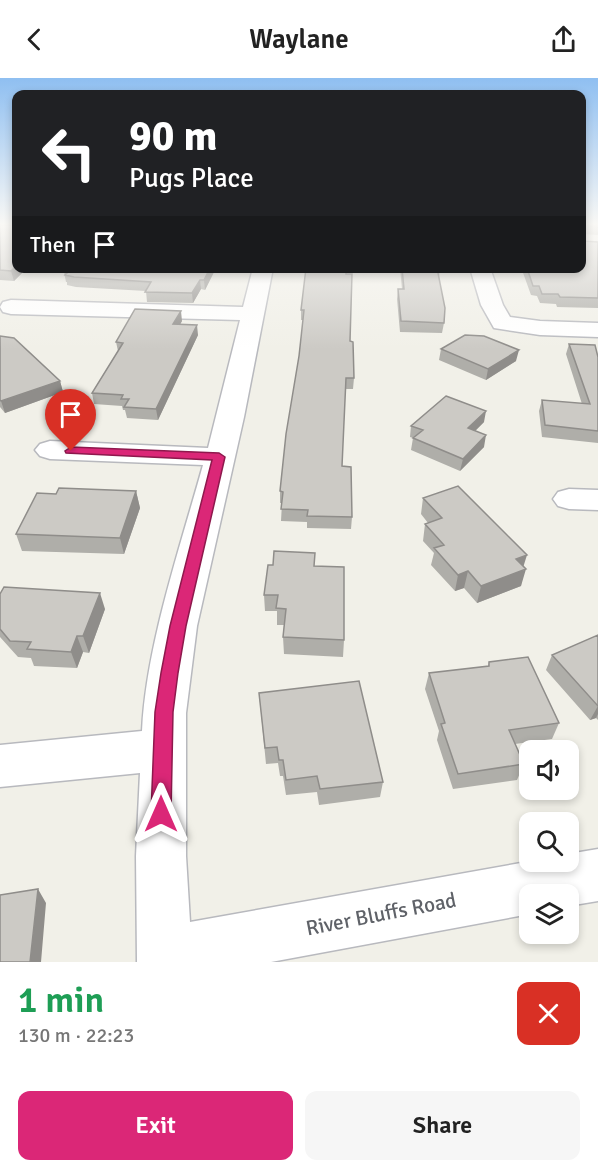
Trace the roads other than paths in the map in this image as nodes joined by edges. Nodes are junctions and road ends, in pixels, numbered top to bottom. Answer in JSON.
{"nodes":[{"id":1,"x":262,"y":273,"type":"edge"},
{"id":2,"x":482,"y":273,"type":"edge"},
{"id":3,"x":11,"y":307,"type":"dead end"},
{"id":4,"x":253,"y":314,"type":"junction"},
{"id":5,"x":598,"y":330,"type":"edge"},
{"id":6,"x":50,"y":450,"type":"dead end"},
{"id":7,"x":219,"y":457,"type":"junction"},
{"id":8,"x":162,"y":750,"type":"junction"},
{"id":9,"x":0,"y":766,"type":"edge"},
{"id":10,"x":598,"y":875,"type":"edge"},
{"id":11,"x":165,"y":958,"type":"edge"}],
"edges":[{"from":1,"to":4,"type":"street"},
{"from":2,"to":5,"type":"street"},
{"from":3,"to":4,"type":"street"},
{"from":4,"to":7,"type":"street"},
{"from":6,"to":7,"type":"street"},
{"from":7,"to":8,"type":"street"},
{"from":8,"to":9,"type":"street"},
{"from":8,"to":11,"type":"street"},
{"from":10,"to":11,"type":"street","name":"River Bluffs Road"}]}
